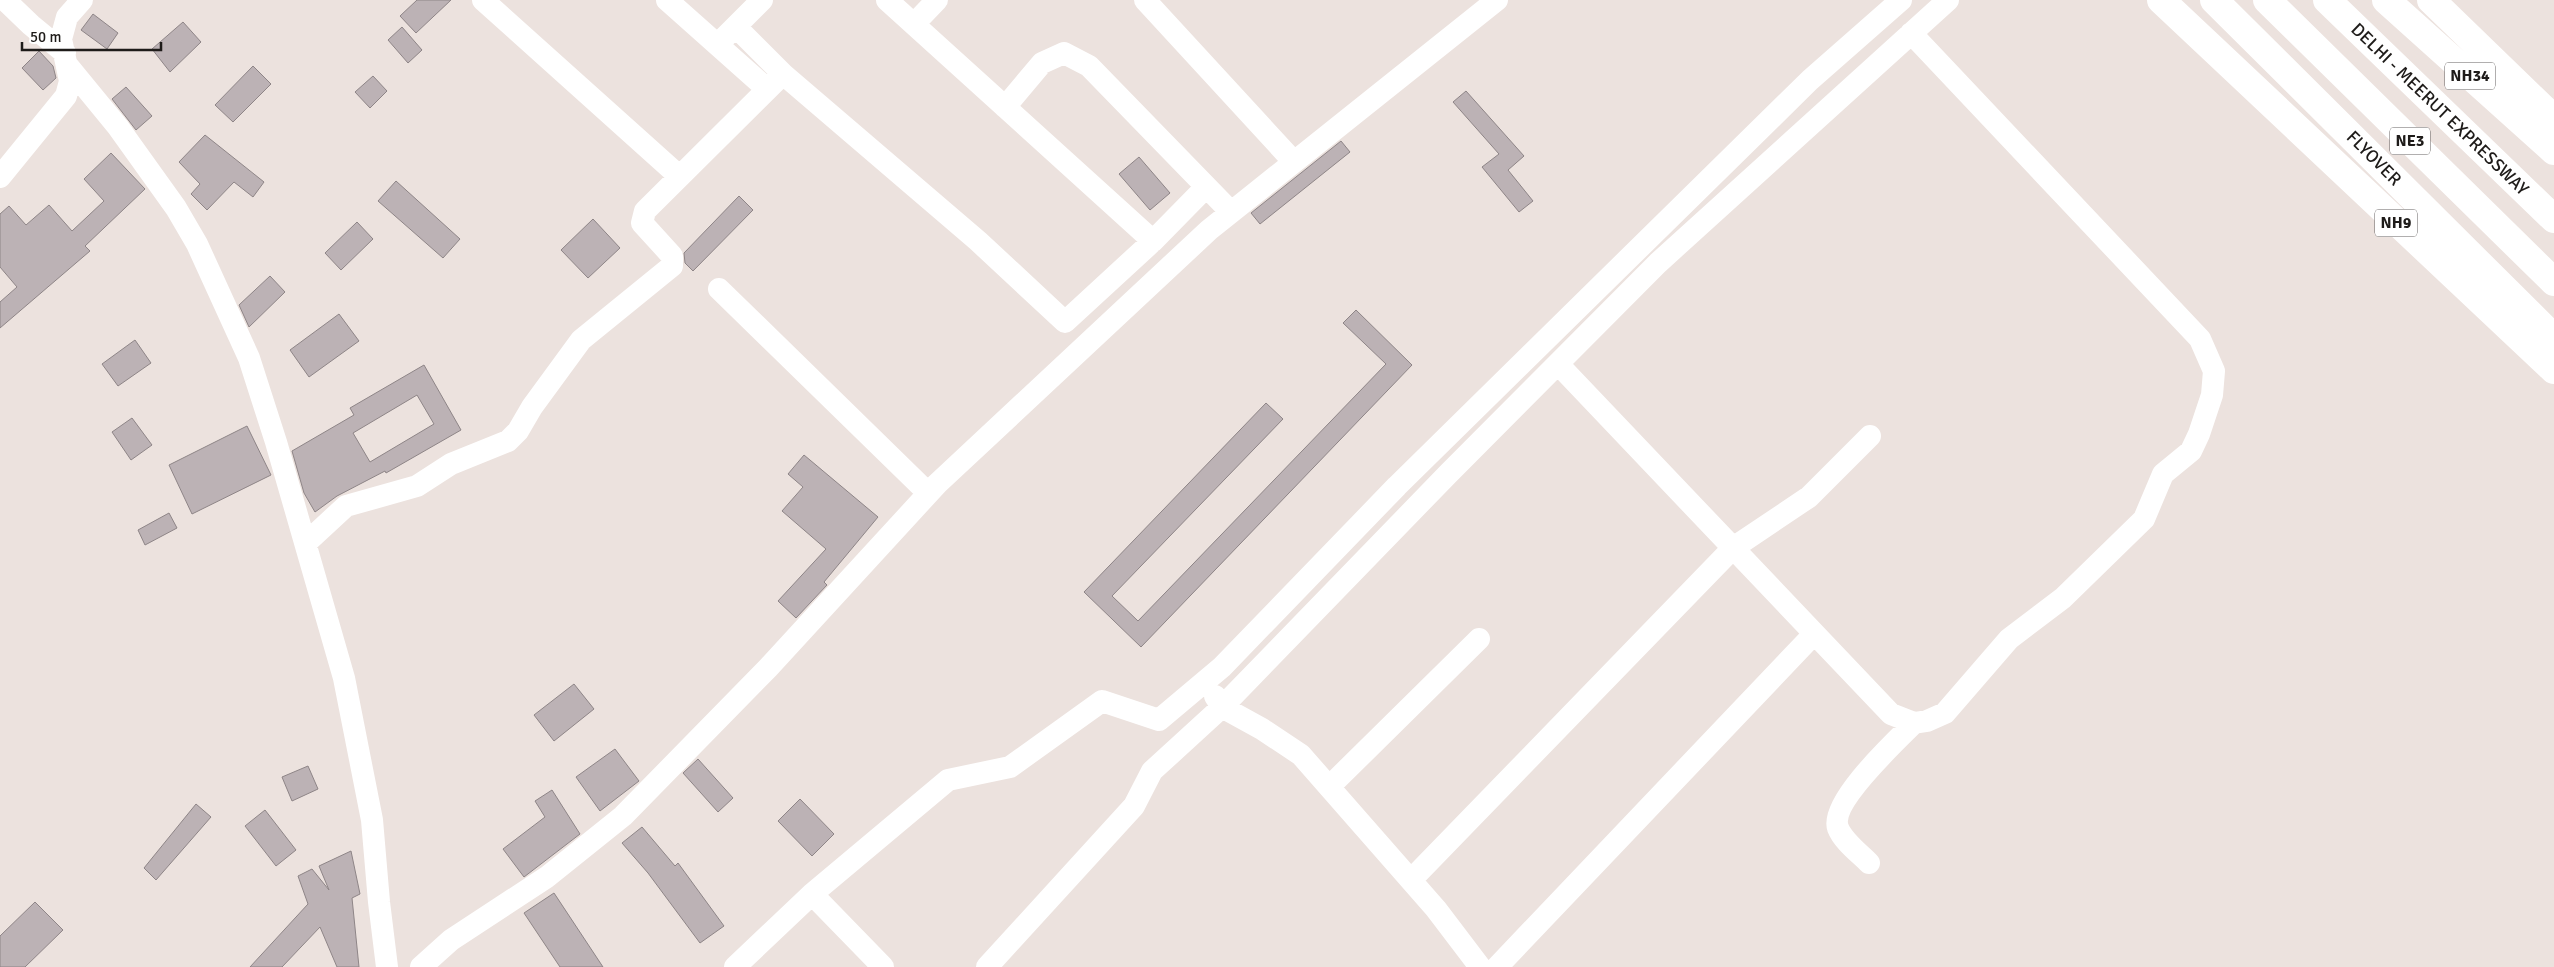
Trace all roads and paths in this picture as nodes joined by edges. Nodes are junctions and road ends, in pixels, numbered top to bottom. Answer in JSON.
{"nodes":[{"id":1,"x":5,"y":0,"type":"edge"},
{"id":2,"x":82,"y":0,"type":"edge"},
{"id":3,"x":483,"y":0,"type":"edge"},
{"id":4,"x":667,"y":0,"type":"edge"},
{"id":5,"x":762,"y":0,"type":"edge"},
{"id":6,"x":887,"y":0,"type":"edge"},
{"id":7,"x":938,"y":0,"type":"edge"},
{"id":8,"x":1146,"y":0,"type":"edge"},
{"id":9,"x":1497,"y":0,"type":"edge"},
{"id":10,"x":1901,"y":0,"type":"edge"},
{"id":11,"x":1948,"y":0,"type":"edge"},
{"id":12,"x":2161,"y":0,"type":"edge"},
{"id":13,"x":2267,"y":0,"type":"edge"},
{"id":14,"x":2327,"y":0,"type":"edge"},
{"id":15,"x":2386,"y":0,"type":"edge"},
{"id":16,"x":2431,"y":0,"type":"edge"},
{"id":17,"x":2218,"y":4,"type":"edge"},
{"id":18,"x":914,"y":24,"type":"junction"},
{"id":19,"x":1873,"y":25,"type":"junction"},
{"id":20,"x":736,"y":27,"type":"junction"},
{"id":21,"x":1911,"y":33,"type":"junction"},
{"id":22,"x":717,"y":45,"type":"junction"},
{"id":23,"x":1894,"y":50,"type":"junction"},
{"id":24,"x":67,"y":59,"type":"junction"},
{"id":25,"x":775,"y":82,"type":"junction"},
{"id":26,"x":1005,"y":107,"type":"junction"},
{"id":27,"x":2554,"y":119,"type":"edge"},
{"id":28,"x":2554,"y":151,"type":"edge"},
{"id":29,"x":1294,"y":162,"type":"junction"},
{"id":30,"x":679,"y":176,"type":"junction"},
{"id":31,"x":0,"y":177,"type":"edge"},
{"id":32,"x":1206,"y":187,"type":"junction"},
{"id":33,"x":1231,"y":212,"type":"junction"},
{"id":34,"x":2554,"y":219,"type":"edge"},
{"id":35,"x":1154,"y":241,"type":"junction"},
{"id":36,"x":2554,"y":282,"type":"edge"},
{"id":37,"x":720,"y":289,"type":"dead end"},
{"id":38,"x":2554,"y":338,"type":"edge"},
{"id":39,"x":1558,"y":364,"type":"junction"},
{"id":40,"x":2554,"y":370,"type":"edge"},
{"id":41,"x":1870,"y":436,"type":"dead end"},
{"id":42,"x":928,"y":492,"type":"junction"},
{"id":43,"x":306,"y":543,"type":"junction"},
{"id":44,"x":1733,"y":548,"type":"junction"},
{"id":45,"x":1814,"y":634,"type":"junction"},
{"id":46,"x":1479,"y":639,"type":"dead end"},
{"id":47,"x":1204,"y":681,"type":"junction"},
{"id":48,"x":1222,"y":707,"type":"junction"},
{"id":49,"x":1914,"y":723,"type":"junction"},
{"id":50,"x":1329,"y":787,"type":"junction"},
{"id":51,"x":1869,"y":863,"type":"dead end"},
{"id":52,"x":1411,"y":880,"type":"junction"},
{"id":53,"x":812,"y":894,"type":"junction"},
{"id":54,"x":387,"y":967,"type":"edge"},
{"id":55,"x":421,"y":967,"type":"edge"},
{"id":56,"x":735,"y":967,"type":"edge"},
{"id":57,"x":883,"y":967,"type":"edge"},
{"id":58,"x":987,"y":967,"type":"edge"},
{"id":59,"x":1480,"y":967,"type":"edge"},
{"id":60,"x":1497,"y":967,"type":"edge"}],
"edges":[{"from":1,"to":24,"type":"street"},
{"from":2,"to":24,"type":"street"},
{"from":3,"to":30,"type":"street"},
{"from":4,"to":22,"type":"street"},
{"from":5,"to":20,"type":"street"},
{"from":6,"to":18,"type":"street"},
{"from":7,"to":18,"type":"street"},
{"from":8,"to":29,"type":"street"},
{"from":9,"to":29,"type":"street"},
{"from":10,"to":19,"type":"street"},
{"from":11,"to":21,"type":"street"},
{"from":12,"to":40,"type":"highway","number":"NH9"},
{"from":13,"to":36,"type":"highway","number":"NE3"},
{"from":14,"to":34,"type":"highway","name":"DELHI - MEERUT EXPRESSWAY","number":"NE3"},
{"from":15,"to":28,"type":"highway","number":"NH34"},
{"from":16,"to":27,"type":"highway"},
{"from":17,"to":38,"type":"highway","name":"FLYOVER"},
{"from":18,"to":26,"type":"street"},
{"from":19,"to":23,"type":"street"},
{"from":19,"to":47,"type":"street"},
{"from":20,"to":22,"type":"street"},
{"from":20,"to":25,"type":"street"},
{"from":21,"to":23,"type":"street"},
{"from":21,"to":49,"type":"street"},
{"from":22,"to":25,"type":"street"},
{"from":23,"to":39,"type":"street"},
{"from":24,"to":31,"type":"street"},
{"from":24,"to":43,"type":"street"},
{"from":25,"to":30,"type":"street"},
{"from":25,"to":35,"type":"street"},
{"from":26,"to":32,"type":"street"},
{"from":26,"to":35,"type":"street"},
{"from":29,"to":33,"type":"street"},
{"from":30,"to":43,"type":"street"},
{"from":32,"to":33,"type":"street"},
{"from":32,"to":35,"type":"street"},
{"from":33,"to":42,"type":"street"},
{"from":37,"to":42,"type":"street"},
{"from":39,"to":44,"type":"street"},
{"from":39,"to":48,"type":"street"},
{"from":41,"to":44,"type":"street"},
{"from":42,"to":55,"type":"street"},
{"from":43,"to":54,"type":"street"},
{"from":44,"to":45,"type":"street"},
{"from":44,"to":52,"type":"street"},
{"from":45,"to":49,"type":"street"},
{"from":45,"to":60,"type":"street"},
{"from":46,"to":50,"type":"street"},
{"from":47,"to":48,"type":"street"},
{"from":47,"to":53,"type":"street"},
{"from":48,"to":50,"type":"street"},
{"from":48,"to":58,"type":"street"},
{"from":49,"to":51,"type":"street"},
{"from":50,"to":52,"type":"street"},
{"from":52,"to":59,"type":"street"},
{"from":53,"to":56,"type":"street"},
{"from":53,"to":57,"type":"street"}]}
